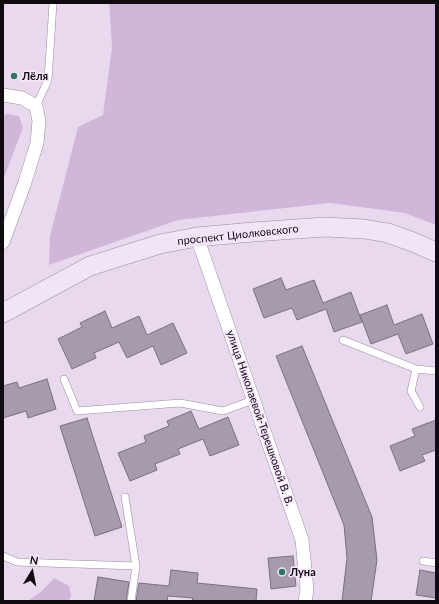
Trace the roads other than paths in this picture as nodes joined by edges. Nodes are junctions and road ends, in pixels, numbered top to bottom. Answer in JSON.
{"nodes":[{"id":1,"x":53,"y":3,"type":"edge"},
{"id":2,"x":3,"y":95,"type":"edge"},
{"id":3,"x":36,"y":106,"type":"junction"},
{"id":4,"x":197,"y":237,"type":"junction"},
{"id":5,"x":3,"y":242,"type":"edge"},
{"id":6,"x":436,"y":252,"type":"edge"},
{"id":7,"x":3,"y":312,"type":"edge"},
{"id":8,"x":343,"y":340,"type":"dead end"},
{"id":9,"x":416,"y":369,"type":"junction"},
{"id":10,"x":436,"y":371,"type":"edge"},
{"id":11,"x":64,"y":379,"type":"dead end"},
{"id":12,"x":253,"y":400,"type":"junction"},
{"id":13,"x":420,"y":407,"type":"dead end"},
{"id":14,"x":125,"y":498,"type":"dead end"},
{"id":15,"x":3,"y":556,"type":"edge"},
{"id":16,"x":423,"y":561,"type":"dead end"},
{"id":17,"x":436,"y":563,"type":"edge"},
{"id":18,"x":136,"y":566,"type":"junction"},
{"id":19,"x":131,"y":601,"type":"edge"},
{"id":20,"x":305,"y":601,"type":"edge"}],
"edges":[{"from":1,"to":3,"type":"lane"},
{"from":2,"to":3,"type":"street"},
{"from":3,"to":5,"type":"street"},
{"from":4,"to":6,"type":"main road","name":"проспект Циолковского"},
{"from":4,"to":7,"type":"main road","name":"проспект Циолковского"},
{"from":4,"to":12,"type":"street","name":"улица Николаевой-Терешковой В. В."},
{"from":8,"to":9,"type":"lane"},
{"from":9,"to":10,"type":"lane"},
{"from":9,"to":13,"type":"lane"},
{"from":11,"to":12,"type":"lane"},
{"from":12,"to":20,"type":"street","name":"улица Николаевой-Терешковой В. В."},
{"from":14,"to":18,"type":"lane"},
{"from":15,"to":18,"type":"lane"},
{"from":16,"to":17,"type":"lane"},
{"from":18,"to":19,"type":"lane"}]}
